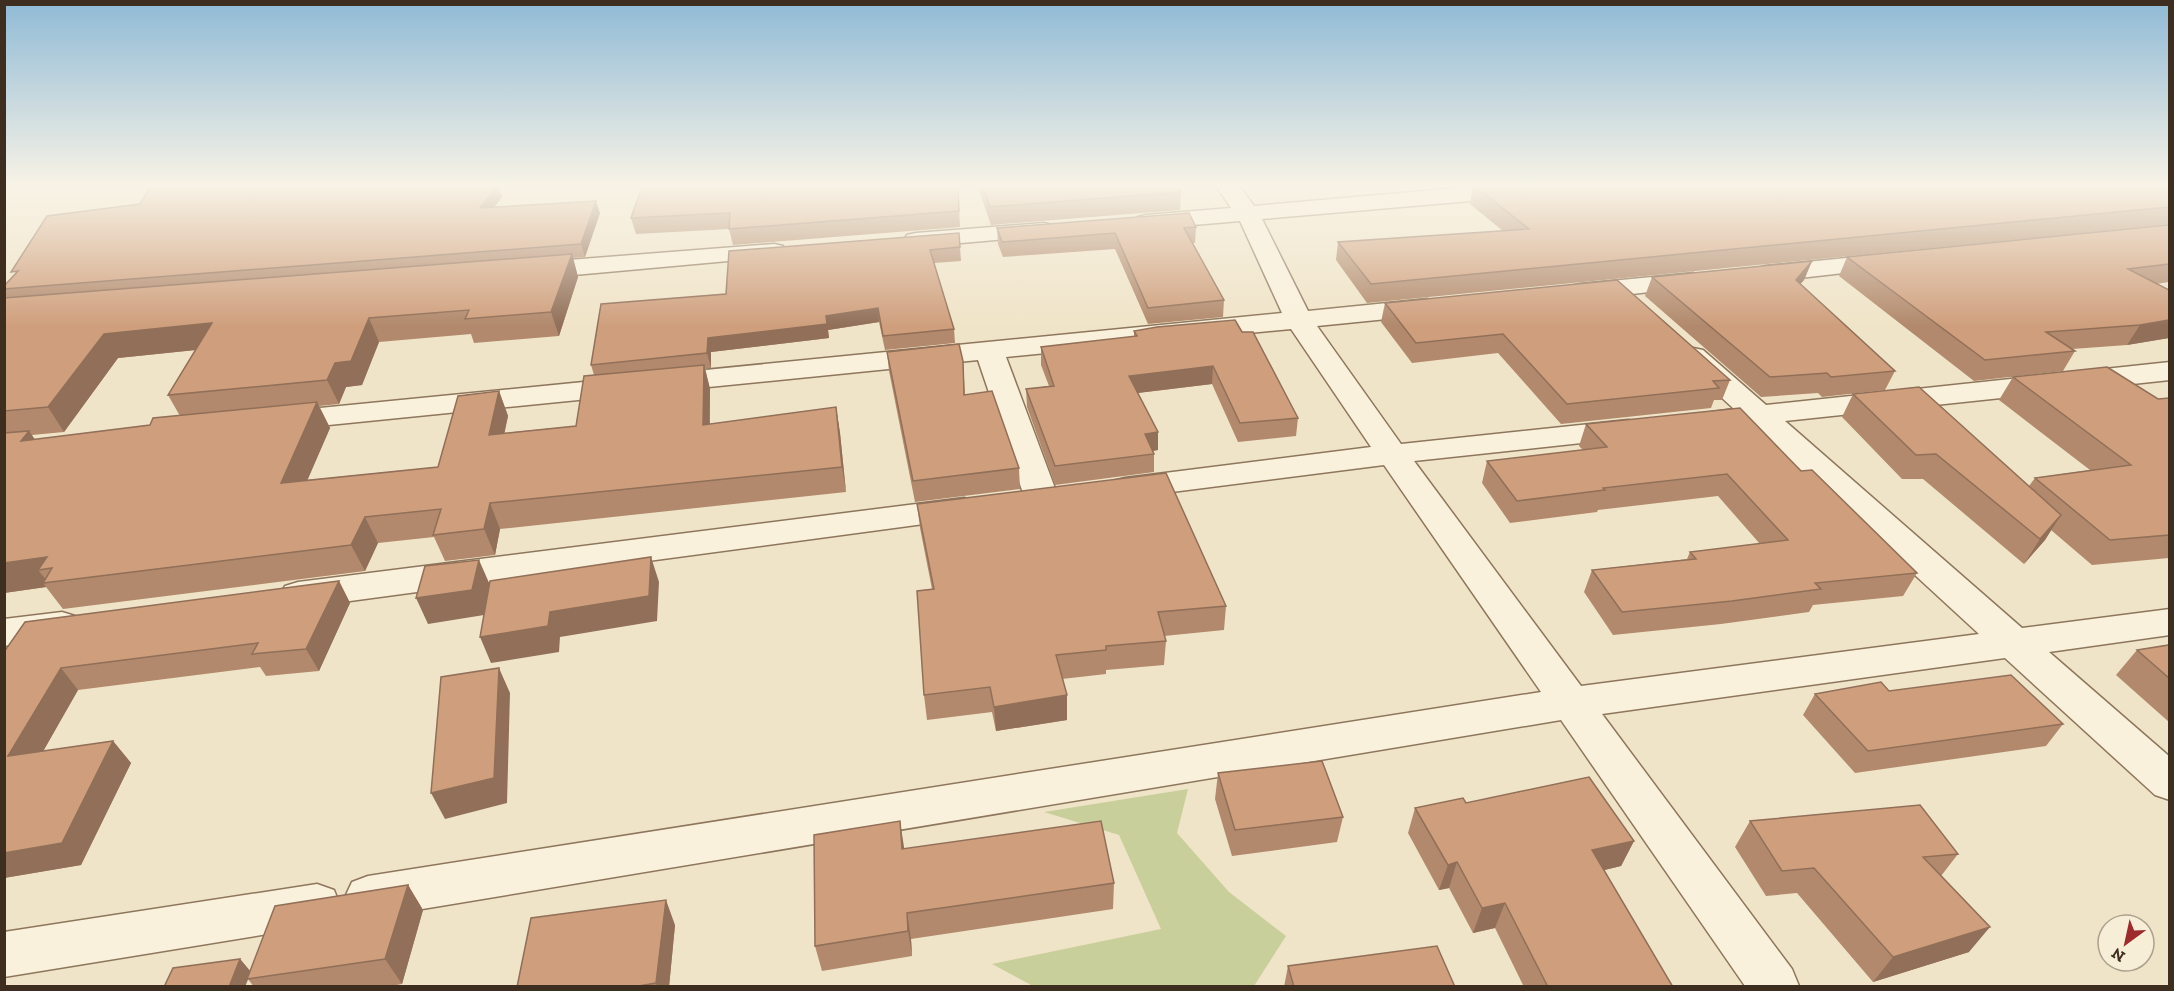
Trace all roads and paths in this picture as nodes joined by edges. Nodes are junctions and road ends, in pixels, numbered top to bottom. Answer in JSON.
{"nodes":[{"id":1,"x":1000,"y":233,"type":"edge"},
{"id":2,"x":1255,"y":233,"type":"edge"},
{"id":3,"x":895,"y":241,"type":"edge"},
{"id":4,"x":801,"y":249,"type":"edge"},
{"id":5,"x":1915,"y":259,"type":"edge"},
{"id":6,"x":505,"y":273,"type":"edge"},
{"id":7,"x":1618,"y":288,"type":"junction"},
{"id":8,"x":1559,"y":294,"type":"edge"},
{"id":9,"x":1453,"y":305,"type":"edge"},
{"id":10,"x":1299,"y":320,"type":"junction"},
{"id":11,"x":989,"y":350,"type":"junction"},
{"id":12,"x":2169,"y":372,"type":"edge"},
{"id":13,"x":1759,"y":415,"type":"junction"},
{"id":14,"x":254,"y":424,"type":"edge"},
{"id":15,"x":1392,"y":454,"type":"junction"},
{"id":16,"x":1042,"y":499,"type":"junction"},
{"id":17,"x":264,"y":599,"type":"edge"},
{"id":18,"x":87,"y":622,"type":"edge"},
{"id":19,"x":2169,"y":622,"type":"edge"},
{"id":20,"x":4,"y":633,"type":"edge"},
{"id":21,"x":2014,"y":643,"type":"junction"},
{"id":22,"x":1571,"y":703,"type":"junction"},
{"id":23,"x":2169,"y":783,"type":"edge"},
{"id":24,"x":4,"y":955,"type":"edge"},
{"id":25,"x":1774,"y":987,"type":"edge"}],
"edges":[{"from":1,"to":3,"type":"street"},
{"from":2,"to":10,"type":"street"},
{"from":4,"to":6,"type":"street"},
{"from":5,"to":7,"type":"street"},
{"from":7,"to":8,"type":"street"},
{"from":7,"to":13,"type":"street"},
{"from":9,"to":10,"type":"street"},
{"from":10,"to":11,"type":"street"},
{"from":10,"to":15,"type":"street"},
{"from":11,"to":14,"type":"street"},
{"from":11,"to":16,"type":"street"},
{"from":12,"to":13,"type":"street"},
{"from":13,"to":15,"type":"street"},
{"from":13,"to":21,"type":"street"},
{"from":15,"to":16,"type":"street"},
{"from":15,"to":22,"type":"street"},
{"from":16,"to":17,"type":"street"},
{"from":18,"to":20,"type":"street"},
{"from":19,"to":21,"type":"street"},
{"from":21,"to":22,"type":"street"},
{"from":21,"to":23,"type":"street"},
{"from":22,"to":24,"type":"street"},
{"from":22,"to":25,"type":"street"}]}
